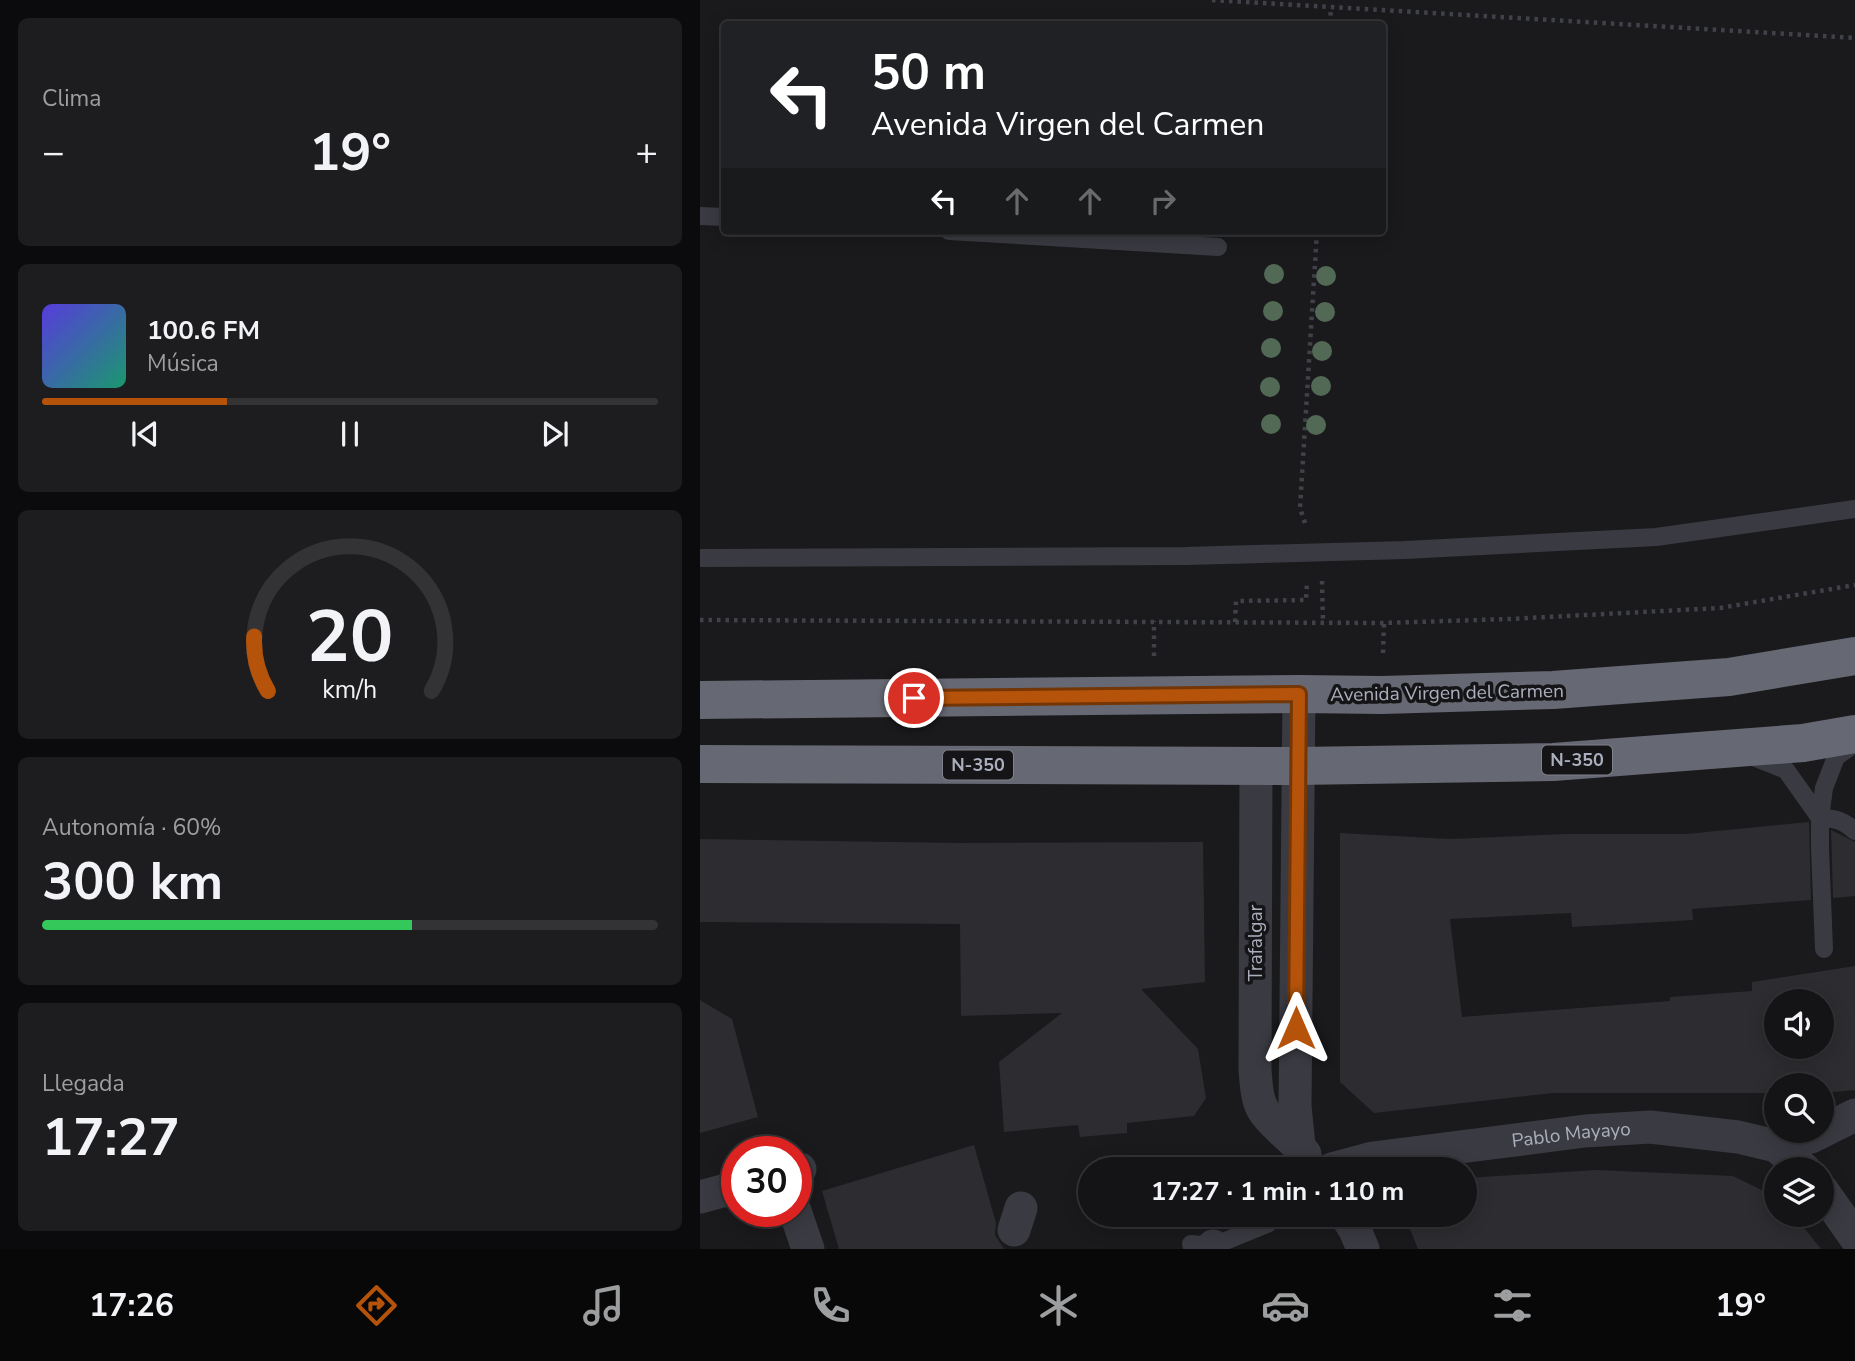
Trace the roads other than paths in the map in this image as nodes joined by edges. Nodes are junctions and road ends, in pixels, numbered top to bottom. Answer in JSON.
{"nodes":[{"id":1,"x":700,"y":216,"type":"edge"},
{"id":2,"x":721,"y":218,"type":"edge"},
{"id":3,"x":1016,"y":235,"type":"edge"},
{"id":4,"x":1218,"y":247,"type":"dead end"},
{"id":5,"x":1855,"y":509,"type":"edge"},
{"id":6,"x":700,"y":558,"type":"edge"},
{"id":7,"x":1855,"y":656,"type":"edge"},
{"id":8,"x":1299,"y":694,"type":"junction"},
{"id":9,"x":700,"y":700,"type":"edge"},
{"id":10,"x":1855,"y":734,"type":"edge"},
{"id":11,"x":1855,"y":743,"type":"edge"},
{"id":12,"x":1732,"y":748,"type":"junction"},
{"id":13,"x":700,"y":764,"type":"edge"},
{"id":14,"x":1256,"y":765,"type":"junction"},
{"id":15,"x":1297,"y":766,"type":"junction"},
{"id":16,"x":1820,"y":818,"type":"junction"},
{"id":17,"x":1855,"y":831,"type":"edge"},
{"id":18,"x":1825,"y":949,"type":"dead end"},
{"id":19,"x":1855,"y":1115,"type":"edge"},
{"id":20,"x":1776,"y":1146,"type":"junction"},
{"id":21,"x":1308,"y":1157,"type":"edge"},
{"id":22,"x":1386,"y":1157,"type":"edge"},
{"id":23,"x":1789,"y":1157,"type":"edge"},
{"id":24,"x":721,"y":1191,"type":"edge"},
{"id":25,"x":700,"y":1197,"type":"edge"},
{"id":26,"x":1834,"y":1207,"type":"edge"},
{"id":27,"x":800,"y":1227,"type":"edge"},
{"id":28,"x":1259,"y":1227,"type":"edge"},
{"id":29,"x":1353,"y":1227,"type":"edge"},
{"id":30,"x":1855,"y":1237,"type":"edge"},
{"id":31,"x":1205,"y":1246,"type":"edge"},
{"id":32,"x":808,"y":1249,"type":"edge"},
{"id":33,"x":1363,"y":1249,"type":"edge"}],
"edges":[{"from":1,"to":2,"type":"lane"},
{"from":3,"to":4,"type":"lane"},
{"from":5,"to":6,"type":"lane"},
{"from":7,"to":8,"type":"highway","name":"Avenida Virgen del Carmen"},
{"from":8,"to":9,"type":"highway","name":"Avenida Virgen del Carmen"},
{"from":8,"to":15,"type":"street","name":"Trafalgar"},
{"from":10,"to":12,"type":"highway","number":"N-350"},
{"from":11,"to":16,"type":"lane"},
{"from":12,"to":15,"type":"highway","number":"N-350"},
{"from":12,"to":16,"type":"lane"},
{"from":13,"to":14,"type":"highway","number":"N-350"},
{"from":14,"to":15,"type":"highway","number":"N-350"},
{"from":14,"to":21,"type":"street","name":"Trafalgar"},
{"from":15,"to":21,"type":"street","name":"Trafalgar"},
{"from":16,"to":17,"type":"lane"},
{"from":16,"to":18,"type":"lane"},
{"from":19,"to":20,"type":"street"},
{"from":20,"to":22,"type":"street","name":"Pablo Mayayo"},
{"from":20,"to":23,"type":"street","name":"Pablo Mayayo"},
{"from":24,"to":25,"type":"street"},
{"from":26,"to":30,"type":"street"},
{"from":27,"to":32,"type":"street"},
{"from":28,"to":31,"type":"lane"},
{"from":29,"to":33,"type":"street"}]}
